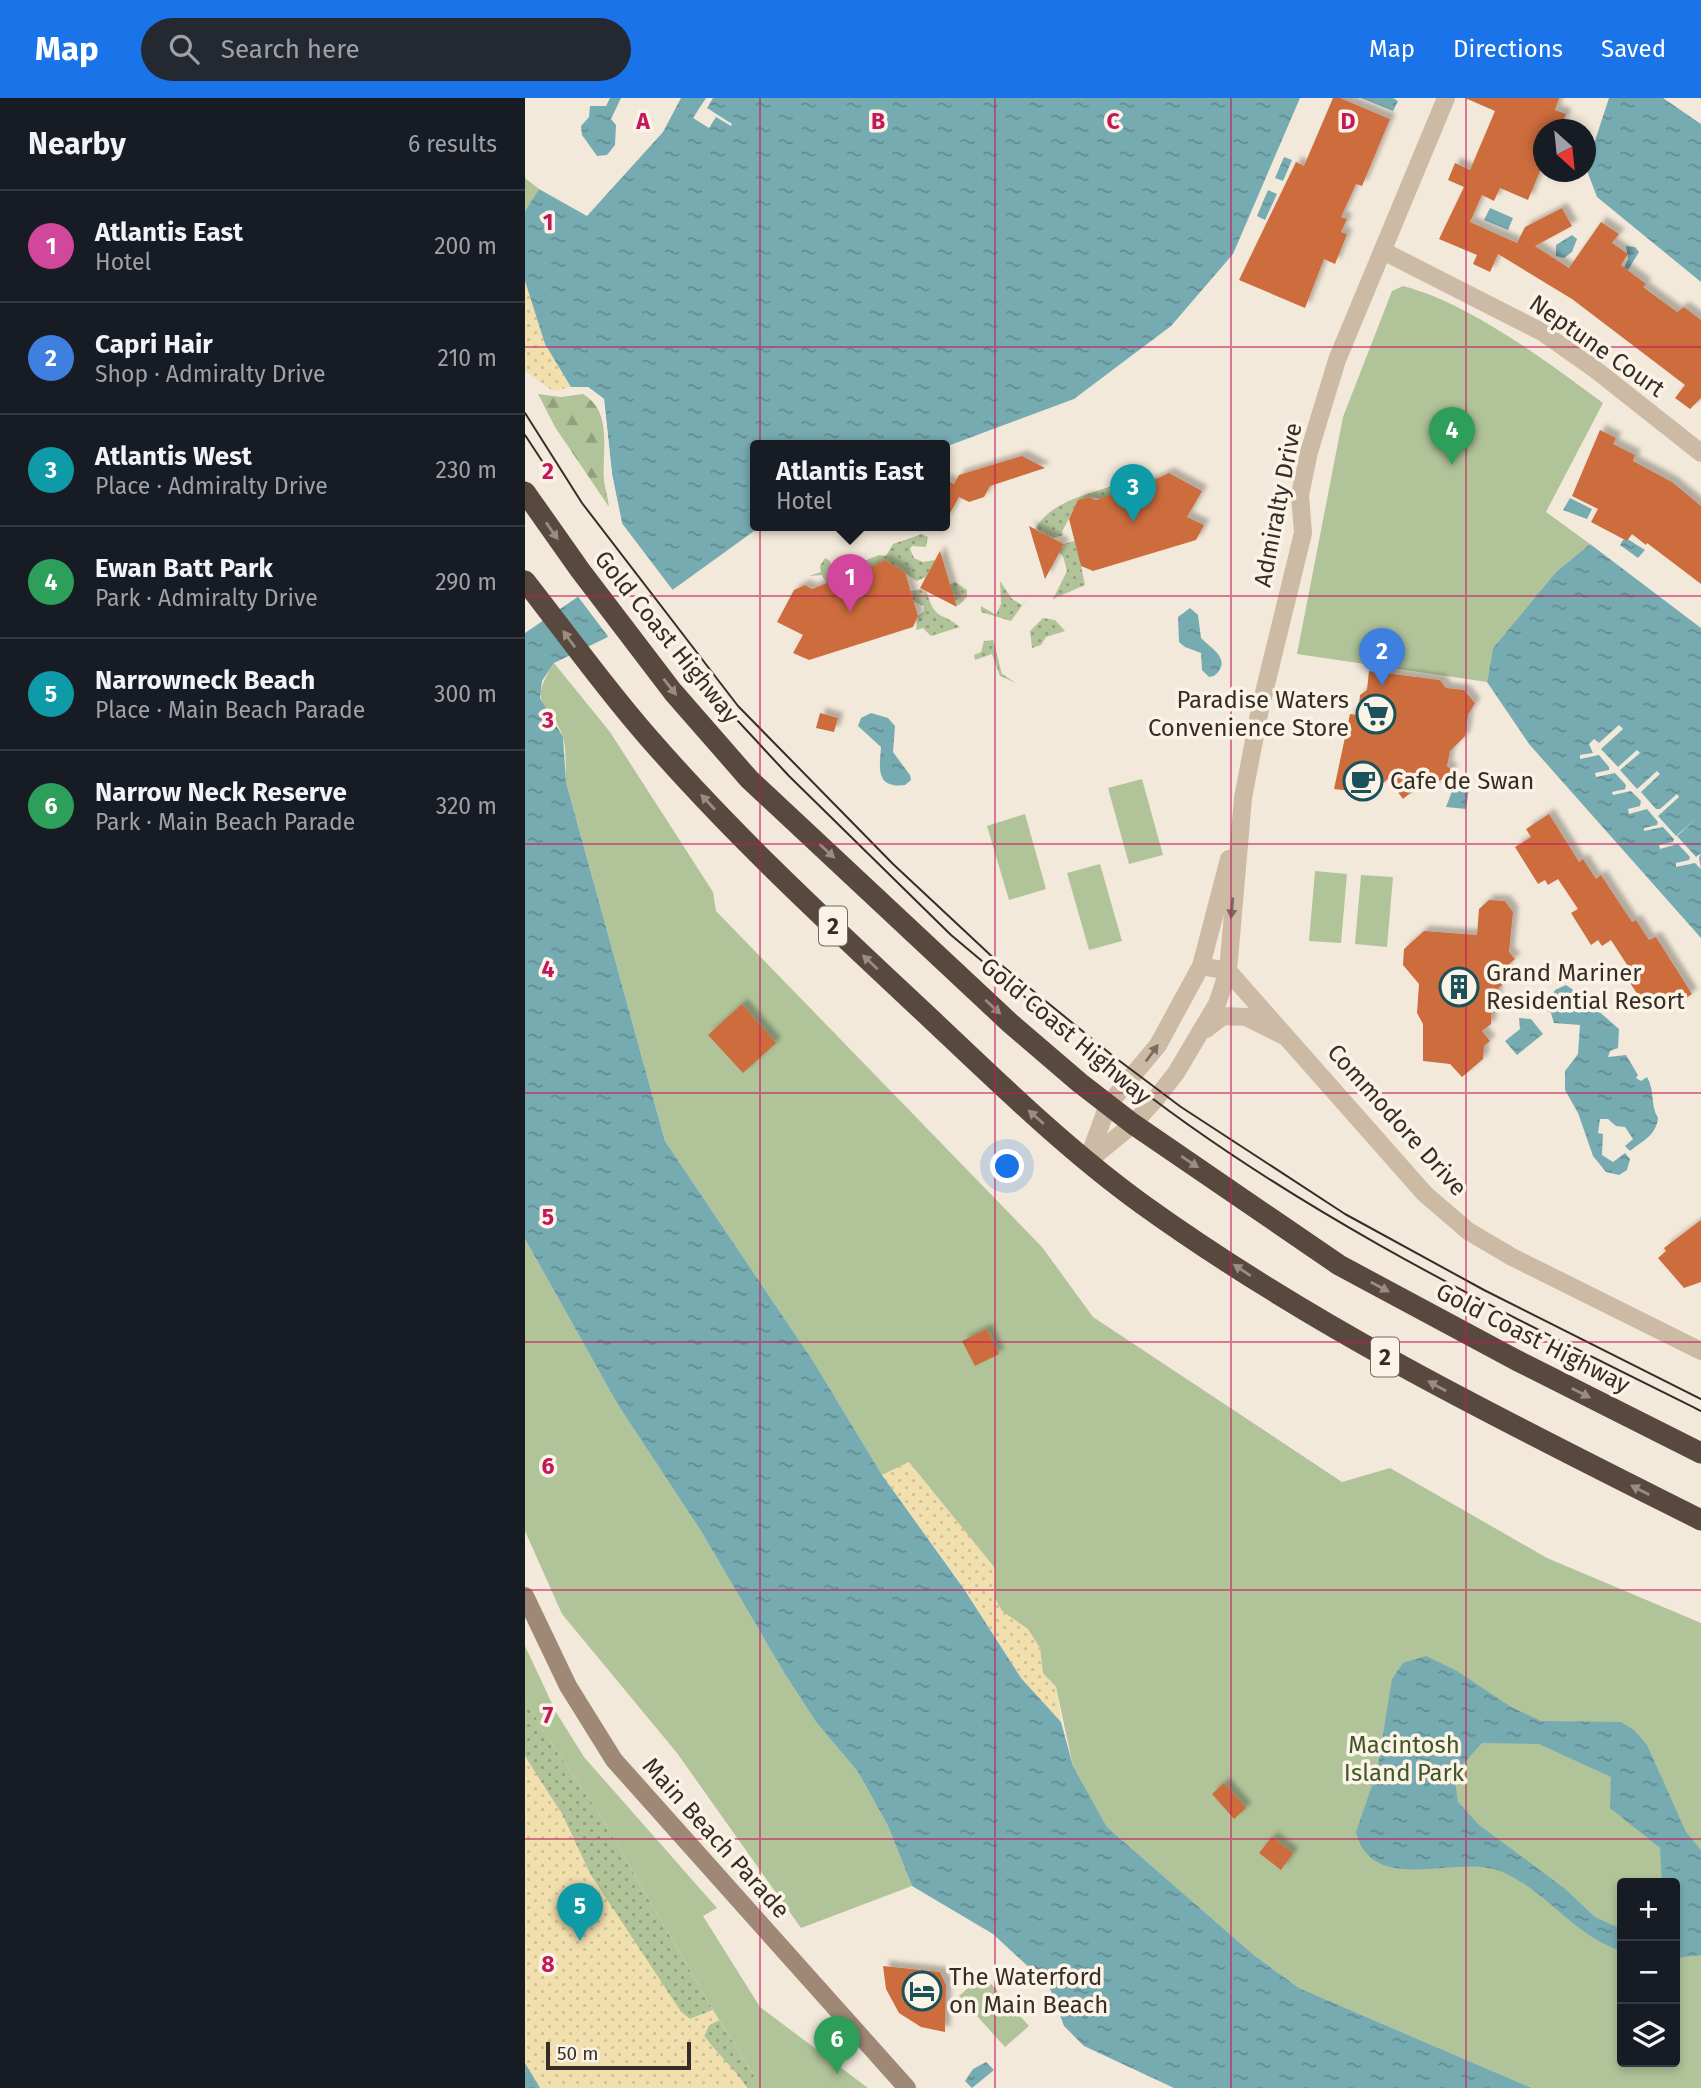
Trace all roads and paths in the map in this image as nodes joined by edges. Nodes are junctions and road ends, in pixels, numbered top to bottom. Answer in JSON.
{"nodes":[{"id":1,"x":1446,"y":98,"type":"edge"},
{"id":2,"x":1383,"y":251,"type":"junction"},
{"id":3,"x":1701,"y":453,"type":"edge"},
{"id":4,"x":525,"y":492,"type":"edge"},
{"id":5,"x":525,"y":581,"type":"edge"},
{"id":6,"x":1241,"y":816,"type":"junction"},
{"id":7,"x":1201,"y":966,"type":"junction"},
{"id":8,"x":1228,"y":971,"type":"junction"},
{"id":9,"x":1203,"y":1032,"type":"junction"},
{"id":10,"x":1291,"y":1040,"type":"junction"},
{"id":11,"x":1108,"y":1105,"type":"junction"},
{"id":12,"x":1133,"y":1124,"type":"junction"},
{"id":13,"x":1087,"y":1162,"type":"junction"},
{"id":14,"x":1701,"y":1351,"type":"edge"},
{"id":15,"x":1701,"y":1453,"type":"edge"},
{"id":16,"x":1701,"y":1520,"type":"edge"},
{"id":17,"x":525,"y":1596,"type":"edge"},
{"id":18,"x":908,"y":2088,"type":"edge"}],
"edges":[{"from":1,"to":2,"type":"street","name":"Admiralty Drive"},
{"from":2,"to":3,"type":"street","name":"Neptune Court"},
{"from":2,"to":6,"type":"street","name":"Admiralty Drive"},
{"from":4,"to":11,"type":"highway","name":"Gold Coast Highway","number":"2","one_way":true},
{"from":13,"to":5,"type":"highway","number":"2","one_way":true},
{"from":6,"to":7,"type":"street","name":"Admiralty Drive"},
{"from":6,"to":8,"type":"street","name":"Admiralty Drive","one_way":true},
{"from":7,"to":8,"type":"street"},
{"from":11,"to":7,"type":"street","name":"Admiralty Drive","one_way":true},
{"from":8,"to":9,"type":"street","name":"Admiralty Drive"},
{"from":8,"to":10,"type":"street","name":"Commodore Drive"},
{"from":9,"to":10,"type":"street"},
{"from":9,"to":12,"type":"street","name":"Admiralty Drive"},
{"from":10,"to":14,"type":"street","name":"Commodore Drive"},
{"from":11,"to":12,"type":"highway","name":"Gold Coast Highway","number":"2"},
{"from":11,"to":13,"type":"street","name":"Admiralty Drive"},
{"from":12,"to":13,"type":"street","name":"Admiralty Drive"},
{"from":12,"to":15,"type":"highway","name":"Gold Coast Highway","number":"2","one_way":true},
{"from":16,"to":13,"type":"highway","number":"2","one_way":true},
{"from":17,"to":18,"type":"street","name":"Main Beach Parade"}]}
